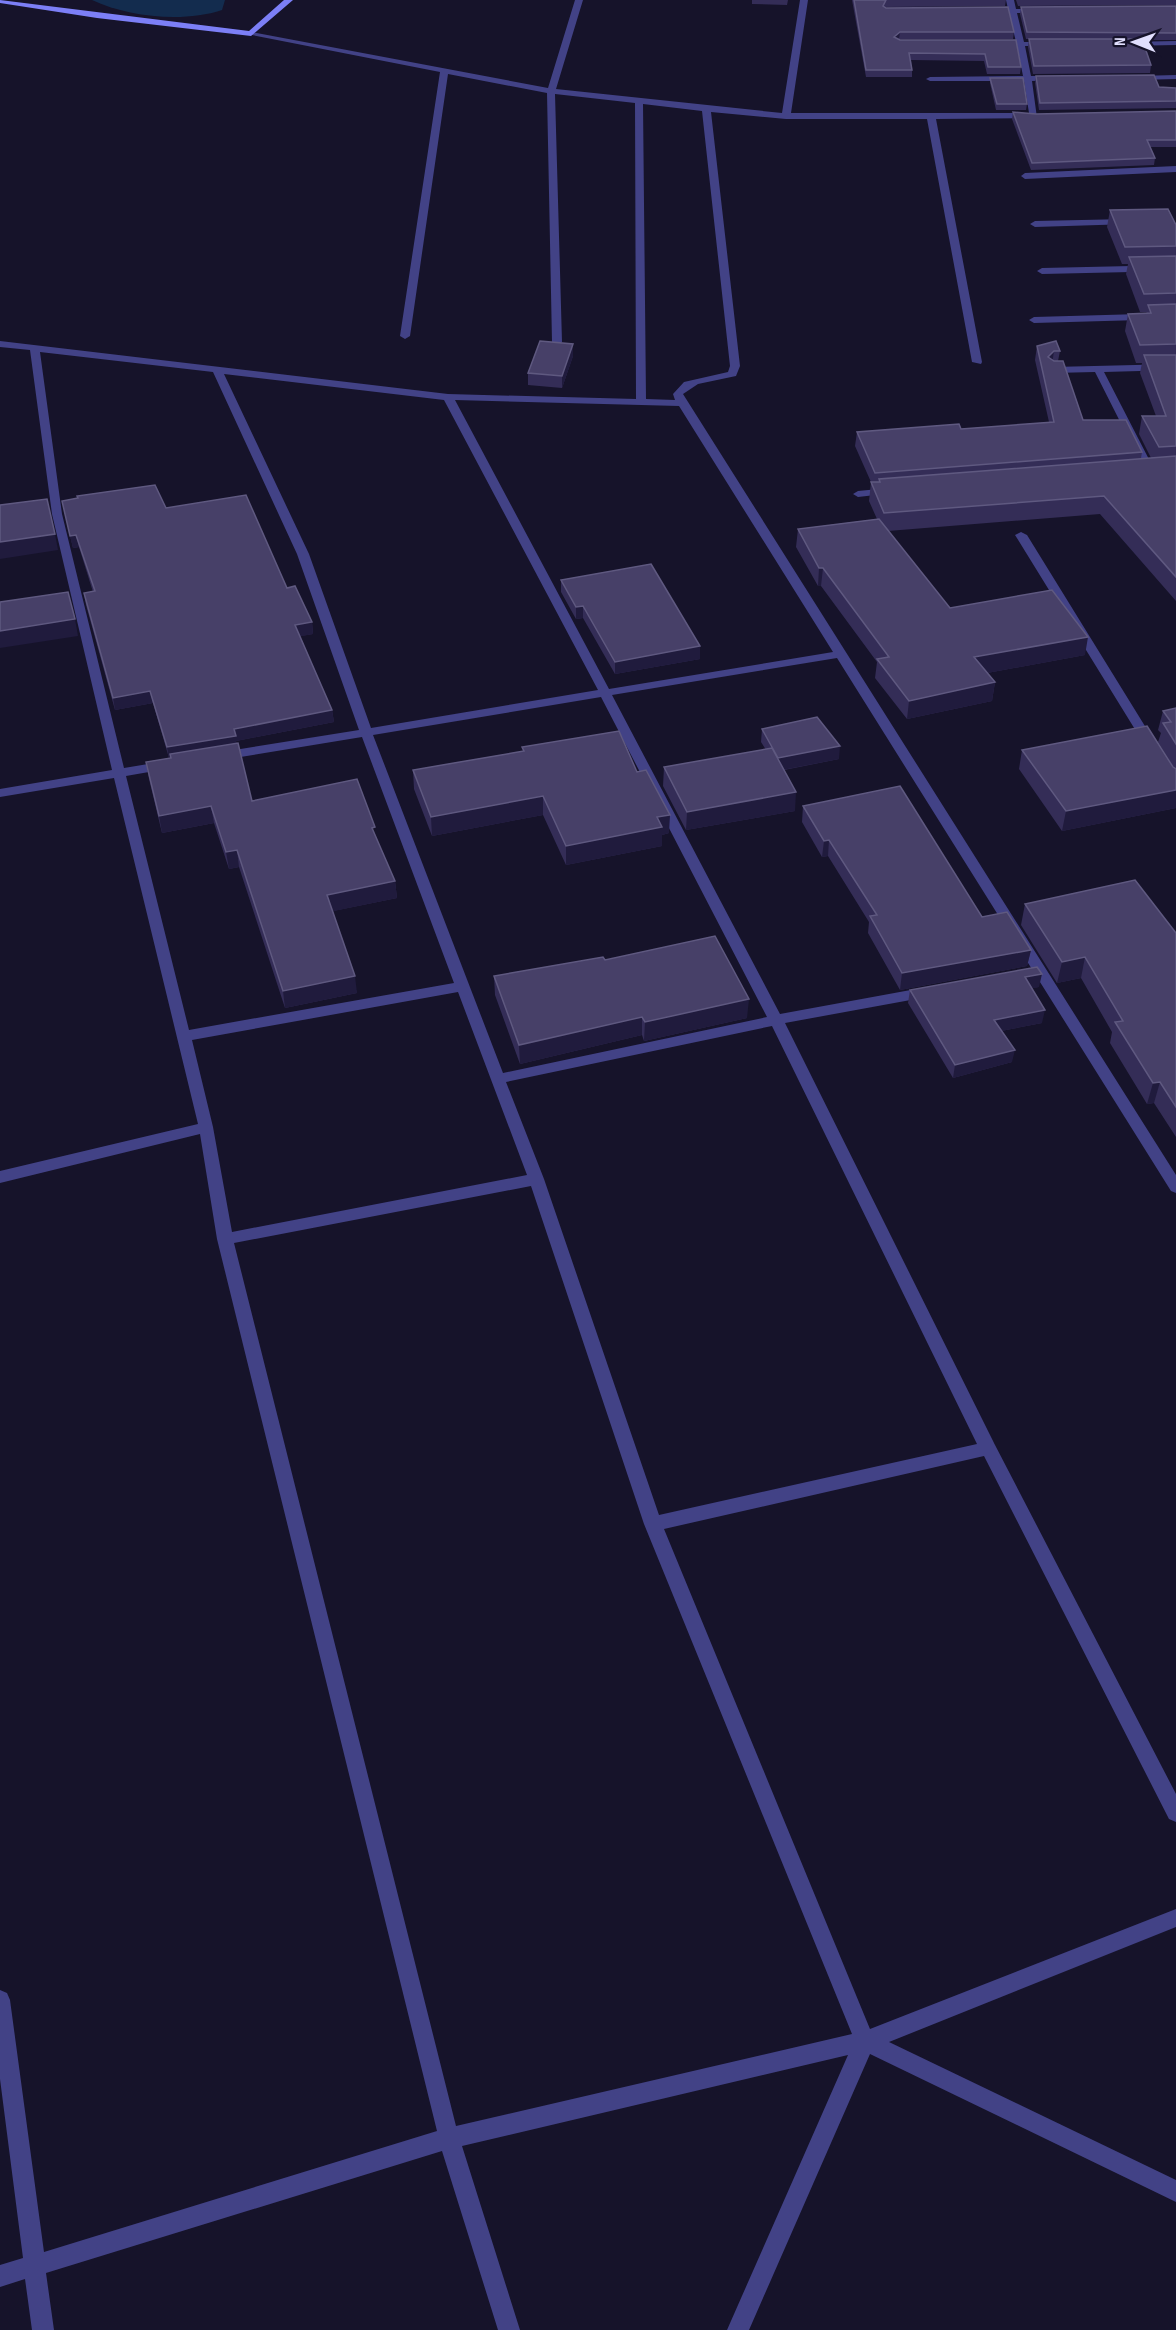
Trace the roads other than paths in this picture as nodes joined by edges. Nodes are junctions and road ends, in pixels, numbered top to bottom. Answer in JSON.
{"nodes":[{"id":1,"x":289,"y":0,"type":"edge"},
{"id":2,"x":579,"y":0,"type":"edge"},
{"id":3,"x":804,"y":0,"type":"edge"},
{"id":4,"x":1010,"y":0,"type":"edge"},
{"id":5,"x":0,"y":1,"type":"edge"},
{"id":6,"x":1013,"y":11,"type":"junction"},
{"id":7,"x":1048,"y":11,"type":"edge"},
{"id":8,"x":980,"y":12,"type":"edge"},
{"id":9,"x":251,"y":34,"type":"junction"},
{"id":10,"x":1176,"y":43,"type":"edge"},
{"id":11,"x":990,"y":44,"type":"edge"},
{"id":12,"x":1021,"y":44,"type":"junction"},
{"id":13,"x":1063,"y":44,"type":"edge"},
{"id":14,"x":1118,"y":44,"type":"edge"},
{"id":15,"x":444,"y":72,"type":"junction"},
{"id":16,"x":1176,"y":77,"type":"edge"},
{"id":17,"x":1028,"y":78,"type":"junction"},
{"id":18,"x":1062,"y":78,"type":"edge"},
{"id":19,"x":1130,"y":78,"type":"edge"},
{"id":20,"x":930,"y":79,"type":"dead end"},
{"id":21,"x":551,"y":91,"type":"junction"},
{"id":22,"x":639,"y":101,"type":"junction"},
{"id":23,"x":706,"y":109,"type":"junction"},
{"id":24,"x":786,"y":116,"type":"junction"},
{"id":25,"x":1034,"y":116,"type":"junction"},
{"id":26,"x":1046,"y":116,"type":"edge"},
{"id":27,"x":931,"y":117,"type":"junction"},
{"id":28,"x":1176,"y":170,"type":"edge"},
{"id":29,"x":1025,"y":176,"type":"dead end"},
{"id":30,"x":1141,"y":221,"type":"edge"},
{"id":31,"x":1035,"y":224,"type":"dead end"},
{"id":32,"x":1176,"y":268,"type":"edge"},
{"id":33,"x":1042,"y":271,"type":"dead end"},
{"id":34,"x":1176,"y":316,"type":"edge"},
{"id":35,"x":1035,"y":320,"type":"dead end"},
{"id":36,"x":405,"y":336,"type":"dead end"},
{"id":37,"x":557,"y":342,"type":"edge"},
{"id":38,"x":0,"y":344,"type":"edge"},
{"id":39,"x":33,"y":347,"type":"junction"},
{"id":40,"x":977,"y":362,"type":"dead end"},
{"id":41,"x":1176,"y":367,"type":"edge"},
{"id":42,"x":217,"y":369,"type":"junction"},
{"id":43,"x":1098,"y":369,"type":"junction"},
{"id":44,"x":1053,"y":370,"type":"edge"},
{"id":45,"x":448,"y":397,"type":"junction"},
{"id":46,"x":641,"y":403,"type":"junction"},
{"id":47,"x":682,"y":403,"type":"junction"},
{"id":48,"x":1149,"y":471,"type":"edge"},
{"id":49,"x":904,"y":490,"type":"edge"},
{"id":50,"x":858,"y":494,"type":"dead end"},
{"id":51,"x":1021,"y":535,"type":"dead end"},
{"id":52,"x":841,"y":654,"type":"junction"},
{"id":53,"x":606,"y":694,"type":"junction"},
{"id":54,"x":366,"y":732,"type":"junction"},
{"id":55,"x":1157,"y":755,"type":"edge"},
{"id":56,"x":213,"y":757,"type":"edge"},
{"id":57,"x":178,"y":763,"type":"edge"},
{"id":58,"x":119,"y":772,"type":"junction"},
{"id":59,"x":0,"y":793,"type":"edge"},
{"id":60,"x":463,"y":986,"type":"junction"},
{"id":61,"x":937,"y":990,"type":"edge"},
{"id":62,"x":776,"y":1020,"type":"junction"},
{"id":63,"x":183,"y":1036,"type":"junction"},
{"id":64,"x":498,"y":1079,"type":"junction"},
{"id":65,"x":206,"y":1127,"type":"junction"},
{"id":66,"x":0,"y":1177,"type":"edge"},
{"id":67,"x":536,"y":1179,"type":"junction"},
{"id":68,"x":1176,"y":1187,"type":"edge"},
{"id":69,"x":225,"y":1239,"type":"junction"},
{"id":70,"x":988,"y":1448,"type":"junction"},
{"id":71,"x":653,"y":1524,"type":"junction"},
{"id":72,"x":1176,"y":1813,"type":"edge"},
{"id":73,"x":1176,"y":1918,"type":"edge"},
{"id":74,"x":0,"y":2000,"type":"edge"},
{"id":75,"x":865,"y":2041,"type":"junction"},
{"id":76,"x":449,"y":2138,"type":"junction"},
{"id":77,"x":1176,"y":2192,"type":"edge"},
{"id":78,"x":34,"y":2266,"type":"junction"},
{"id":79,"x":0,"y":2276,"type":"edge"},
{"id":80,"x":43,"y":2330,"type":"edge"},
{"id":81,"x":509,"y":2330,"type":"edge"},
{"id":82,"x":738,"y":2330,"type":"edge"}],
"edges":[{"from":1,"to":9,"type":"street"},
{"from":2,"to":21,"type":"street"},
{"from":3,"to":24,"type":"street"},
{"from":4,"to":6,"type":"street"},
{"from":5,"to":9,"type":"street"},
{"from":6,"to":7,"type":"street"},
{"from":6,"to":8,"type":"street"},
{"from":6,"to":12,"type":"street"},
{"from":9,"to":15,"type":"street"},
{"from":10,"to":14,"type":"street"},
{"from":11,"to":12,"type":"street"},
{"from":12,"to":13,"type":"street"},
{"from":12,"to":17,"type":"street"},
{"from":15,"to":21,"type":"street"},
{"from":15,"to":36,"type":"street"},
{"from":16,"to":19,"type":"street"},
{"from":17,"to":18,"type":"street"},
{"from":17,"to":20,"type":"street"},
{"from":17,"to":25,"type":"street"},
{"from":21,"to":22,"type":"street"},
{"from":21,"to":37,"type":"street"},
{"from":22,"to":23,"type":"street"},
{"from":22,"to":46,"type":"street"},
{"from":23,"to":24,"type":"street"},
{"from":23,"to":47,"type":"street"},
{"from":24,"to":27,"type":"street"},
{"from":25,"to":26,"type":"street"},
{"from":25,"to":27,"type":"street"},
{"from":27,"to":40,"type":"street"},
{"from":28,"to":29,"type":"street"},
{"from":30,"to":31,"type":"street"},
{"from":32,"to":33,"type":"street"},
{"from":34,"to":35,"type":"street"},
{"from":38,"to":39,"type":"street"},
{"from":39,"to":42,"type":"street"},
{"from":39,"to":58,"type":"street"},
{"from":41,"to":43,"type":"street"},
{"from":42,"to":45,"type":"street"},
{"from":42,"to":54,"type":"street"},
{"from":43,"to":44,"type":"street"},
{"from":43,"to":48,"type":"street"},
{"from":45,"to":46,"type":"street"},
{"from":45,"to":53,"type":"street"},
{"from":46,"to":47,"type":"street"},
{"from":47,"to":52,"type":"street"},
{"from":49,"to":50,"type":"street"},
{"from":51,"to":55,"type":"street"},
{"from":52,"to":53,"type":"street"},
{"from":52,"to":68,"type":"street"},
{"from":53,"to":54,"type":"street"},
{"from":53,"to":62,"type":"street"},
{"from":54,"to":56,"type":"street"},
{"from":54,"to":60,"type":"street"},
{"from":57,"to":58,"type":"street"},
{"from":58,"to":59,"type":"street"},
{"from":58,"to":63,"type":"street"},
{"from":60,"to":63,"type":"street"},
{"from":60,"to":64,"type":"street"},
{"from":61,"to":62,"type":"street"},
{"from":62,"to":64,"type":"street"},
{"from":62,"to":70,"type":"street"},
{"from":63,"to":65,"type":"street"},
{"from":64,"to":67,"type":"street"},
{"from":65,"to":66,"type":"street"},
{"from":65,"to":69,"type":"street"},
{"from":67,"to":69,"type":"street"},
{"from":67,"to":71,"type":"street"},
{"from":69,"to":76,"type":"street"},
{"from":70,"to":71,"type":"street"},
{"from":70,"to":72,"type":"street"},
{"from":71,"to":75,"type":"street"},
{"from":73,"to":75,"type":"street"},
{"from":74,"to":78,"type":"street"},
{"from":75,"to":76,"type":"street"},
{"from":75,"to":77,"type":"street"},
{"from":75,"to":82,"type":"street"},
{"from":76,"to":78,"type":"street"},
{"from":76,"to":81,"type":"street"},
{"from":78,"to":79,"type":"street"},
{"from":78,"to":80,"type":"street"}]}
